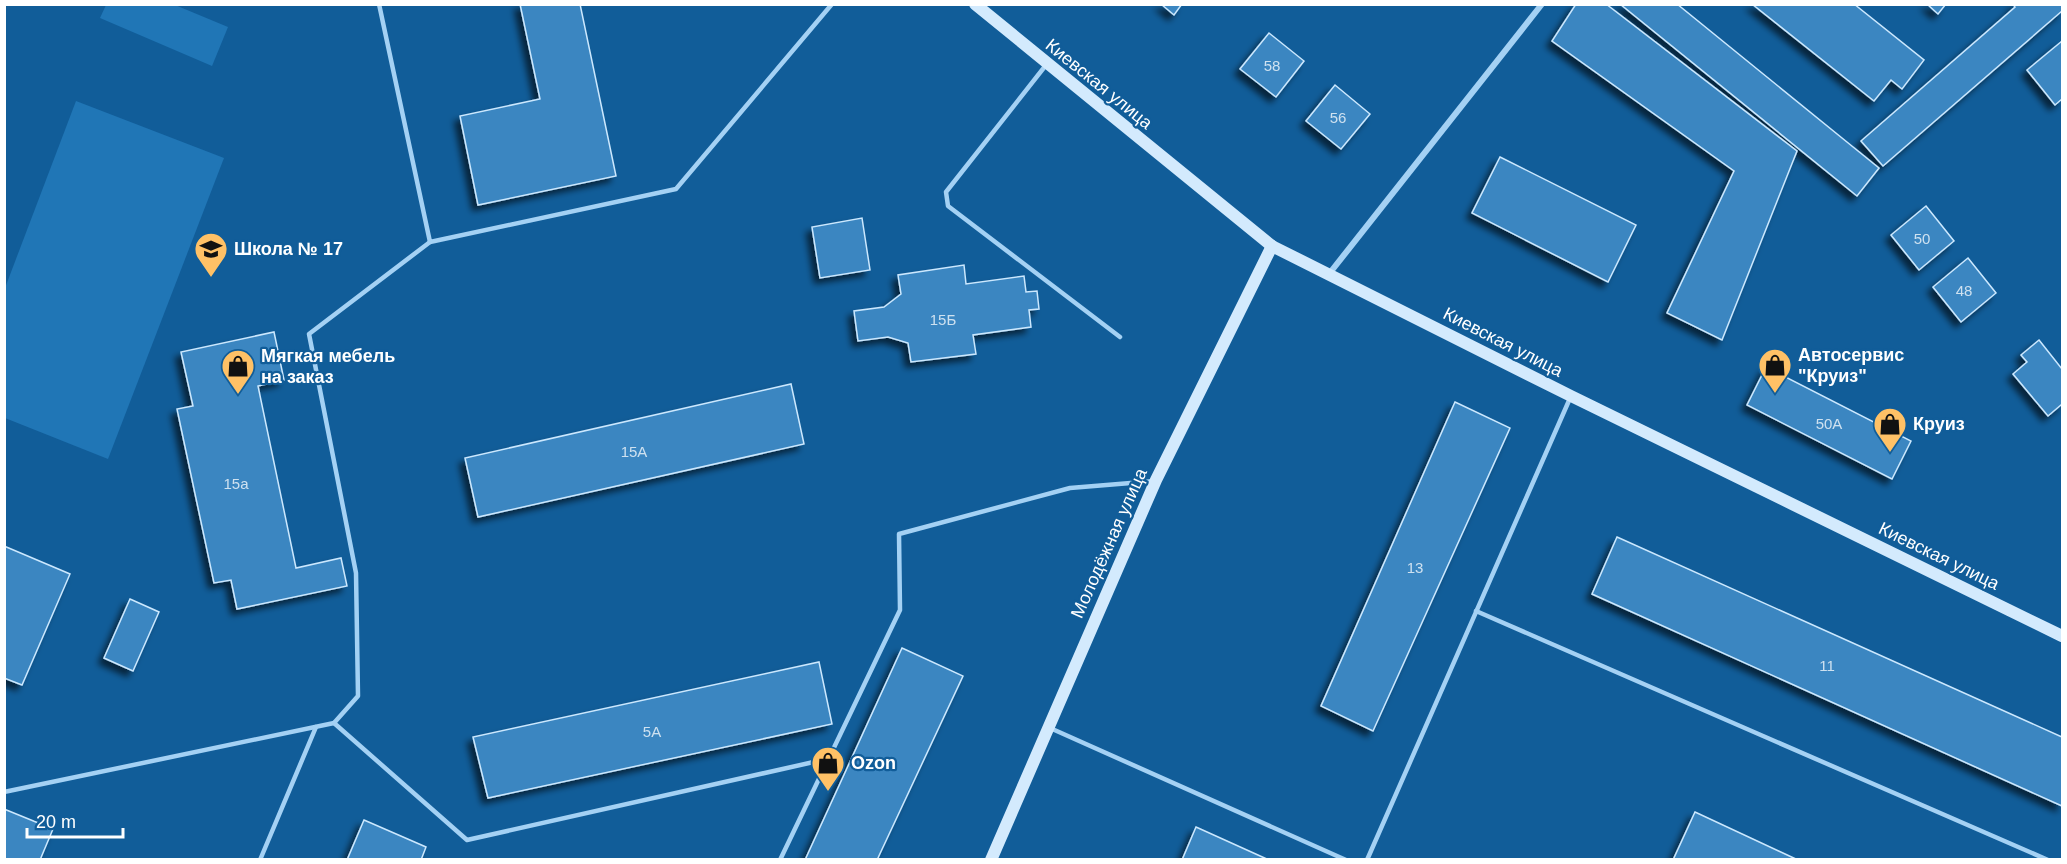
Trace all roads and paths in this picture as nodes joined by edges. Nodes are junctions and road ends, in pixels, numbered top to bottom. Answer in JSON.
{"nodes":[{"id":1,"x":379,"y":4,"type":"edge"},
{"id":2,"x":832,"y":4,"type":"edge"},
{"id":3,"x":975,"y":4,"type":"edge"},
{"id":4,"x":1542,"y":4,"type":"edge"},
{"id":5,"x":1046,"y":64,"type":"junction"},
{"id":6,"x":430,"y":242,"type":"junction"},
{"id":7,"x":1272,"y":246,"type":"junction"},
{"id":8,"x":1329,"y":274,"type":"junction"},
{"id":9,"x":1120,"y":337,"type":"dead end"},
{"id":10,"x":1571,"y":396,"type":"junction"},
{"id":11,"x":1156,"y":480,"type":"junction"},
{"id":12,"x":1476,"y":611,"type":"junction"},
{"id":13,"x":2062,"y":636,"type":"edge"},
{"id":14,"x":334,"y":723,"type":"junction"},
{"id":15,"x":316,"y":727,"type":"junction"},
{"id":16,"x":1048,"y":727,"type":"junction"},
{"id":17,"x":827,"y":759,"type":"junction"},
{"id":18,"x":4,"y":792,"type":"edge"},
{"id":19,"x":260,"y":860,"type":"edge"},
{"id":20,"x":780,"y":860,"type":"edge"},
{"id":21,"x":991,"y":860,"type":"edge"},
{"id":22,"x":1346,"y":860,"type":"edge"},
{"id":23,"x":1366,"y":860,"type":"edge"},
{"id":24,"x":2048,"y":860,"type":"edge"}],
"edges":[{"from":1,"to":6,"type":"lane"},
{"from":2,"to":6,"type":"lane"},
{"from":3,"to":5,"type":"main road","name":"Киевская улица"},
{"from":4,"to":8,"type":"street"},
{"from":5,"to":7,"type":"main road","name":"Киевская улица"},
{"from":5,"to":9,"type":"lane"},
{"from":6,"to":14,"type":"lane"},
{"from":7,"to":8,"type":"main road","name":"Киевская улица"},
{"from":7,"to":11,"type":"main road","name":"Молодёжная улица"},
{"from":8,"to":10,"type":"main road","name":"Киевская улица"},
{"from":10,"to":12,"type":"lane"},
{"from":10,"to":13,"type":"main road","name":"Киевская улица"},
{"from":11,"to":16,"type":"main road","name":"Молодёжная улица"},
{"from":11,"to":17,"type":"lane"},
{"from":12,"to":23,"type":"lane"},
{"from":12,"to":24,"type":"lane"},
{"from":14,"to":15,"type":"lane"},
{"from":14,"to":17,"type":"lane"},
{"from":15,"to":18,"type":"lane"},
{"from":15,"to":19,"type":"lane"},
{"from":16,"to":21,"type":"main road","name":"Молодёжная улица"},
{"from":16,"to":22,"type":"lane"},
{"from":17,"to":20,"type":"lane"}]}
